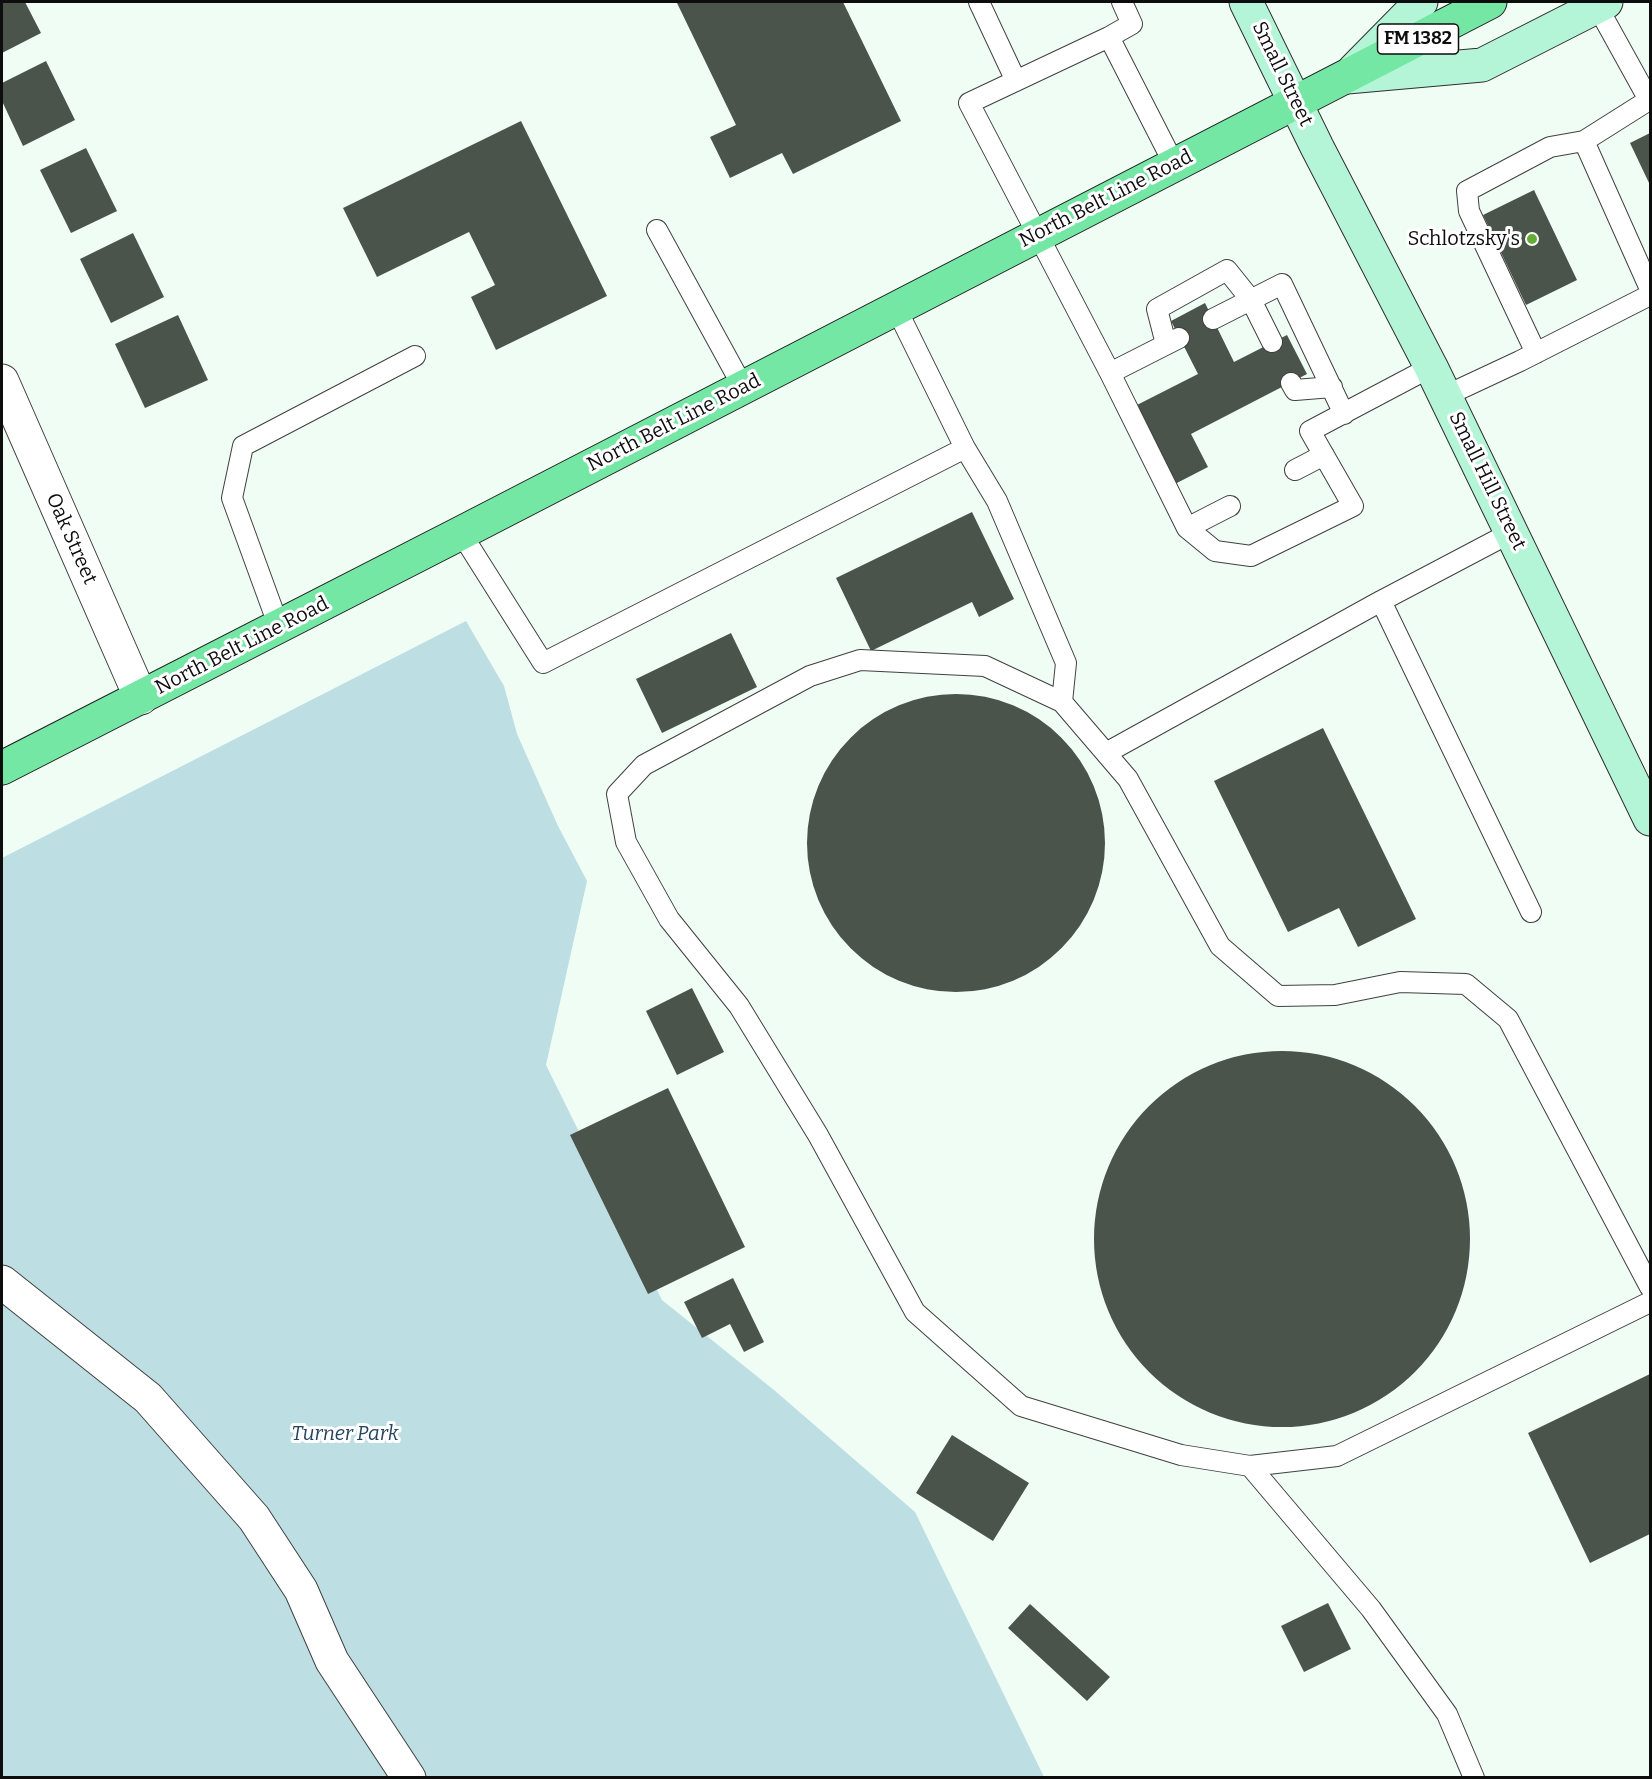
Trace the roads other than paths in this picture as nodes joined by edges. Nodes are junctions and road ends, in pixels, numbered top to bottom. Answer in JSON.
{"nodes":[{"id":1,"x":979,"y":2,"type":"edge"},
{"id":2,"x":1122,"y":2,"type":"edge"},
{"id":3,"x":1246,"y":2,"type":"edge"},
{"id":4,"x":1420,"y":2,"type":"edge"},
{"id":5,"x":1490,"y":2,"type":"edge"},
{"id":6,"x":1601,"y":4,"type":"edge"},
{"id":7,"x":1109,"y":37,"type":"junction"},
{"id":8,"x":1347,"y":77,"type":"junction"},
{"id":9,"x":1016,"y":81,"type":"junction"},
{"id":10,"x":1650,"y":100,"type":"edge"},
{"id":11,"x":1294,"y":101,"type":"junction"},
{"id":12,"x":1584,"y":141,"type":"junction"},
{"id":13,"x":1317,"y":147,"type":"joint"},
{"id":14,"x":1174,"y":164,"type":"junction"},
{"id":15,"x":657,"y":230,"type":"dead end"},
{"id":16,"x":1036,"y":235,"type":"junction"},
{"id":17,"x":1650,"y":289,"type":"edge"},
{"id":18,"x":1650,"y":295,"type":"edge"},
{"id":19,"x":1251,"y":300,"type":"junction"},
{"id":20,"x":896,"y":308,"type":"junction"},
{"id":21,"x":1213,"y":319,"type":"dead end"},
{"id":22,"x":1272,"y":342,"type":"dead end"},
{"id":23,"x":1536,"y":353,"type":"junction"},
{"id":24,"x":415,"y":356,"type":"dead end"},
{"id":25,"x":1431,"y":367,"type":"junction"},
{"id":26,"x":1110,"y":373,"type":"junction"},
{"id":27,"x":2,"y":381,"type":"edge"},
{"id":28,"x":1292,"y":383,"type":"dead end"},
{"id":29,"x":743,"y":387,"type":"junction"},
{"id":30,"x":1332,"y":387,"type":"junction"},
{"id":31,"x":1445,"y":396,"type":"junction"},
{"id":32,"x":1344,"y":414,"type":"junction"},
{"id":33,"x":965,"y":448,"type":"junction"},
{"id":34,"x":1324,"y":455,"type":"junction"},
{"id":35,"x":1295,"y":470,"type":"dead end"},
{"id":36,"x":1230,"y":506,"type":"dead end"},
{"id":37,"x":1187,"y":528,"type":"junction"},
{"id":38,"x":1512,"y":532,"type":"junction"},
{"id":39,"x":461,"y":533,"type":"junction"},
{"id":40,"x":1381,"y":601,"type":"junction"},
{"id":41,"x":279,"y":627,"type":"junction"},
{"id":42,"x":141,"y":698,"type":"junction"},
{"id":43,"x":1062,"y":702,"type":"junction"},
{"id":44,"x":1106,"y":753,"type":"junction"},
{"id":45,"x":2,"y":768,"type":"edge"},
{"id":46,"x":1647,"y":804,"type":"edge"},
{"id":47,"x":1531,"y":912,"type":"dead end"},
{"id":48,"x":2,"y":1282,"type":"edge"},
{"id":49,"x":1650,"y":1287,"type":"edge"},
{"id":50,"x":1650,"y":1302,"type":"edge"},
{"id":51,"x":1250,"y":1466,"type":"junction"},
{"id":52,"x":409,"y":1778,"type":"edge"},
{"id":53,"x":1474,"y":1778,"type":"edge"}],
"edges":[{"from":1,"to":9,"type":"lane"},
{"from":2,"to":7,"type":"lane"},
{"from":3,"to":11,"type":"street","name":"Small Street"},
{"from":4,"to":8,"type":"street"},
{"from":5,"to":8,"type":"main road","name":"North Belt Line Road","number":"FM 1382"},
{"from":6,"to":8,"type":"street","name":"North Belt Line Road","number":"FM 1382"},
{"from":6,"to":10,"type":"lane"},
{"from":7,"to":9,"type":"lane"},
{"from":7,"to":14,"type":"lane"},
{"from":8,"to":11,"type":"main road","name":"North Belt Line Road"},
{"from":9,"to":16,"type":"lane"},
{"from":10,"to":12,"type":"lane"},
{"from":11,"to":13,"type":"street","name":"Small Street"},
{"from":11,"to":14,"type":"main road","name":"North Belt Line Road"},
{"from":12,"to":17,"type":"lane"},
{"from":12,"to":23,"type":"lane"},
{"from":13,"to":25,"type":"street","name":"Small Hill Street"},
{"from":14,"to":16,"type":"main road","name":"North Belt Line Road"},
{"from":15,"to":29,"type":"lane"},
{"from":16,"to":20,"type":"main road","name":"North Belt Line Road"},
{"from":16,"to":26,"type":"lane"},
{"from":18,"to":23,"type":"lane"},
{"from":19,"to":21,"type":"lane"},
{"from":19,"to":22,"type":"lane"},
{"from":19,"to":26,"type":"lane"},
{"from":19,"to":30,"type":"lane"},
{"from":20,"to":29,"type":"main road","name":"North Belt Line Road"},
{"from":20,"to":33,"type":"lane"},
{"from":23,"to":31,"type":"lane"},
{"from":24,"to":41,"type":"lane"},
{"from":25,"to":31,"type":"street","name":"Small Hill Street"},
{"from":25,"to":32,"type":"lane"},
{"from":26,"to":37,"type":"lane"},
{"from":27,"to":42,"type":"street","name":"Oak Street"},
{"from":28,"to":30,"type":"lane"},
{"from":29,"to":39,"type":"main road","name":"North Belt Line Road"},
{"from":30,"to":32,"type":"lane"},
{"from":31,"to":38,"type":"street","name":"Small Hill Street"},
{"from":32,"to":34,"type":"lane"},
{"from":33,"to":39,"type":"lane"},
{"from":33,"to":43,"type":"lane"},
{"from":34,"to":35,"type":"lane"},
{"from":34,"to":37,"type":"lane"},
{"from":36,"to":37,"type":"lane"},
{"from":38,"to":40,"type":"lane"},
{"from":38,"to":46,"type":"street","name":"Small Hill Street"},
{"from":39,"to":41,"type":"main road","name":"North Belt Line Road"},
{"from":40,"to":44,"type":"lane"},
{"from":40,"to":47,"type":"lane"},
{"from":41,"to":42,"type":"main road","name":"North Belt Line Road"},
{"from":42,"to":45,"type":"main road","name":"North Belt Line Road"},
{"from":43,"to":44,"type":"lane"},
{"from":43,"to":51,"type":"lane"},
{"from":44,"to":49,"type":"lane"},
{"from":48,"to":52,"type":"street"},
{"from":50,"to":51,"type":"lane"},
{"from":51,"to":53,"type":"lane"}]}
